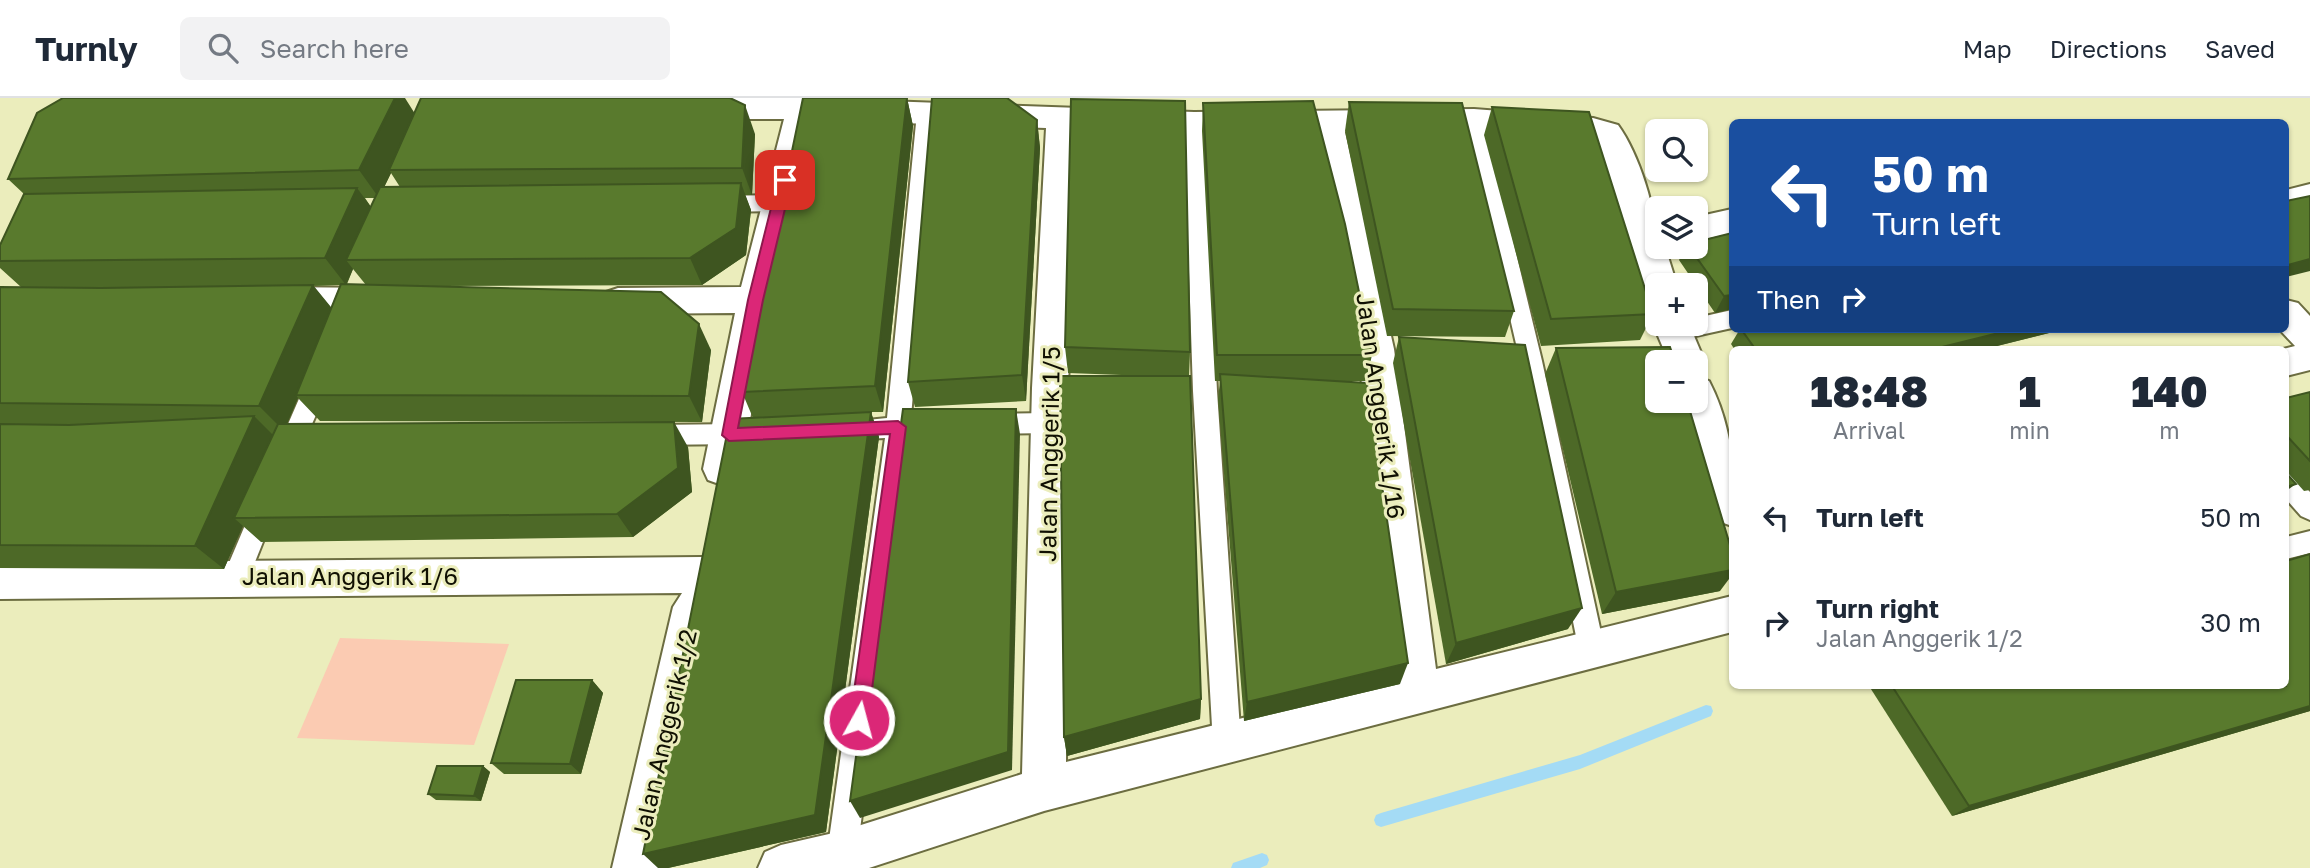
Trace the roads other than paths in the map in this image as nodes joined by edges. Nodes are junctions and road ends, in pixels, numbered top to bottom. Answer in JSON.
{"nodes":[{"id":1,"x":662,"y":108,"type":"edge"},
{"id":2,"x":802,"y":109,"type":"junction"},
{"id":3,"x":927,"y":113,"type":"junction"},
{"id":4,"x":1062,"y":120,"type":"junction"},
{"id":5,"x":1474,"y":120,"type":"junction"},
{"id":6,"x":1327,"y":121,"type":"junction"},
{"id":7,"x":1195,"y":123,"type":"junction"},
{"id":8,"x":2310,"y":191,"type":"edge"},
{"id":9,"x":2289,"y":196,"type":"edge"},
{"id":10,"x":779,"y":203,"type":"junction"},
{"id":11,"x":696,"y":204,"type":"edge"},
{"id":12,"x":1645,"y":222,"type":"edge"},
{"id":13,"x":1729,"y":222,"type":"edge"},
{"id":14,"x":1708,"y":226,"type":"edge"},
{"id":15,"x":244,"y":300,"type":"edge"},
{"id":16,"x":589,"y":300,"type":"edge"},
{"id":17,"x":755,"y":300,"type":"junction"},
{"id":18,"x":422,"y":301,"type":"edge"},
{"id":19,"x":2289,"y":316,"type":"edge"},
{"id":20,"x":1729,"y":320,"type":"edge"},
{"id":21,"x":2310,"y":338,"type":"edge"},
{"id":22,"x":1677,"y":339,"type":"edge"},
{"id":23,"x":2310,"y":356,"type":"edge"},
{"id":24,"x":1505,"y":359,"type":"edge"},
{"id":25,"x":1531,"y":361,"type":"junction"},
{"id":26,"x":2289,"y":361,"type":"edge"},
{"id":27,"x":1556,"y":362,"type":"edge"},
{"id":28,"x":326,"y":363,"type":"edge"},
{"id":29,"x":1180,"y":390,"type":"edge"},
{"id":30,"x":1205,"y":391,"type":"junction"},
{"id":31,"x":1233,"y":391,"type":"edge"},
{"id":32,"x":1059,"y":400,"type":"junction"},
{"id":33,"x":1703,"y":413,"type":"edge"},
{"id":34,"x":898,"y":427,"type":"junction"},
{"id":35,"x":820,"y":431,"type":"edge"},
{"id":36,"x":768,"y":433,"type":"edge"},
{"id":37,"x":729,"y":435,"type":"junction"},
{"id":38,"x":621,"y":436,"type":"edge"},
{"id":39,"x":294,"y":437,"type":"junction"},
{"id":40,"x":322,"y":437,"type":"edge"},
{"id":41,"x":268,"y":438,"type":"edge"},
{"id":42,"x":2289,"y":486,"type":"edge"},
{"id":43,"x":1729,"y":495,"type":"edge"},
{"id":44,"x":716,"y":499,"type":"edge"},
{"id":45,"x":2310,"y":509,"type":"edge"},
{"id":46,"x":2310,"y":542,"type":"edge"},
{"id":47,"x":2289,"y":547,"type":"edge"},
{"id":48,"x":705,"y":556,"type":"joint"},
{"id":49,"x":236,"y":577,"type":"junction"},
{"id":50,"x":0,"y":581,"type":"edge"},
{"id":51,"x":1729,"y":615,"type":"edge"},
{"id":52,"x":1592,"y":651,"type":"junction"},
{"id":53,"x":1418,"y":695,"type":"junction"},
{"id":54,"x":1227,"y":744,"type":"junction"},
{"id":55,"x":1044,"y":789,"type":"junction"},
{"id":56,"x":842,"y":854,"type":"junction"},
{"id":57,"x":635,"y":868,"type":"edge"},
{"id":58,"x":781,"y":868,"type":"edge"}],
"edges":[{"from":1,"to":2,"type":"street"},
{"from":2,"to":3,"type":"street"},
{"from":2,"to":10,"type":"street"},
{"from":3,"to":4,"type":"street"},
{"from":3,"to":34,"type":"lane"},
{"from":4,"to":7,"type":"street"},
{"from":4,"to":32,"type":"street","name":"Jalan Anggerik 1/5"},
{"from":5,"to":6,"type":"street"},
{"from":5,"to":12,"type":"street"},
{"from":5,"to":25,"type":"lane"},
{"from":6,"to":7,"type":"street"},
{"from":6,"to":53,"type":"street","name":"Jalan Anggerik 1/16"},
{"from":7,"to":30,"type":"lane"},
{"from":8,"to":9,"type":"lane"},
{"from":10,"to":11,"type":"lane"},
{"from":10,"to":17,"type":"street"},
{"from":13,"to":14,"type":"street"},
{"from":15,"to":18,"type":"street"},
{"from":16,"to":17,"type":"street"},
{"from":17,"to":37,"type":"street"},
{"from":19,"to":21,"type":"street"},
{"from":20,"to":22,"type":"lane"},
{"from":23,"to":26,"type":"street"},
{"from":24,"to":25,"type":"lane"},
{"from":25,"to":27,"type":"lane"},
{"from":25,"to":52,"type":"lane"},
{"from":28,"to":39,"type":"lane"},
{"from":29,"to":30,"type":"lane"},
{"from":30,"to":31,"type":"lane"},
{"from":30,"to":54,"type":"lane"},
{"from":32,"to":34,"type":"lane"},
{"from":32,"to":55,"type":"street","name":"Jalan Anggerik 1/5"},
{"from":33,"to":43,"type":"street"},
{"from":34,"to":35,"type":"lane"},
{"from":34,"to":56,"type":"lane"},
{"from":36,"to":37,"type":"lane"},
{"from":37,"to":38,"type":"lane"},
{"from":37,"to":44,"type":"street"},
{"from":39,"to":40,"type":"lane"},
{"from":39,"to":41,"type":"lane"},
{"from":39,"to":49,"type":"lane"},
{"from":42,"to":45,"type":"lane"},
{"from":46,"to":47,"type":"lane"},
{"from":48,"to":49,"type":"street","name":"Jalan Anggerik 1/6"},
{"from":48,"to":57,"type":"street","name":"Jalan Anggerik 1/2"},
{"from":49,"to":50,"type":"street","name":"Jalan Anggerik 1/6"},
{"from":51,"to":52,"type":"street"},
{"from":52,"to":53,"type":"street"},
{"from":53,"to":54,"type":"street"},
{"from":54,"to":55,"type":"street"},
{"from":55,"to":56,"type":"street"},
{"from":56,"to":58,"type":"street"}]}
